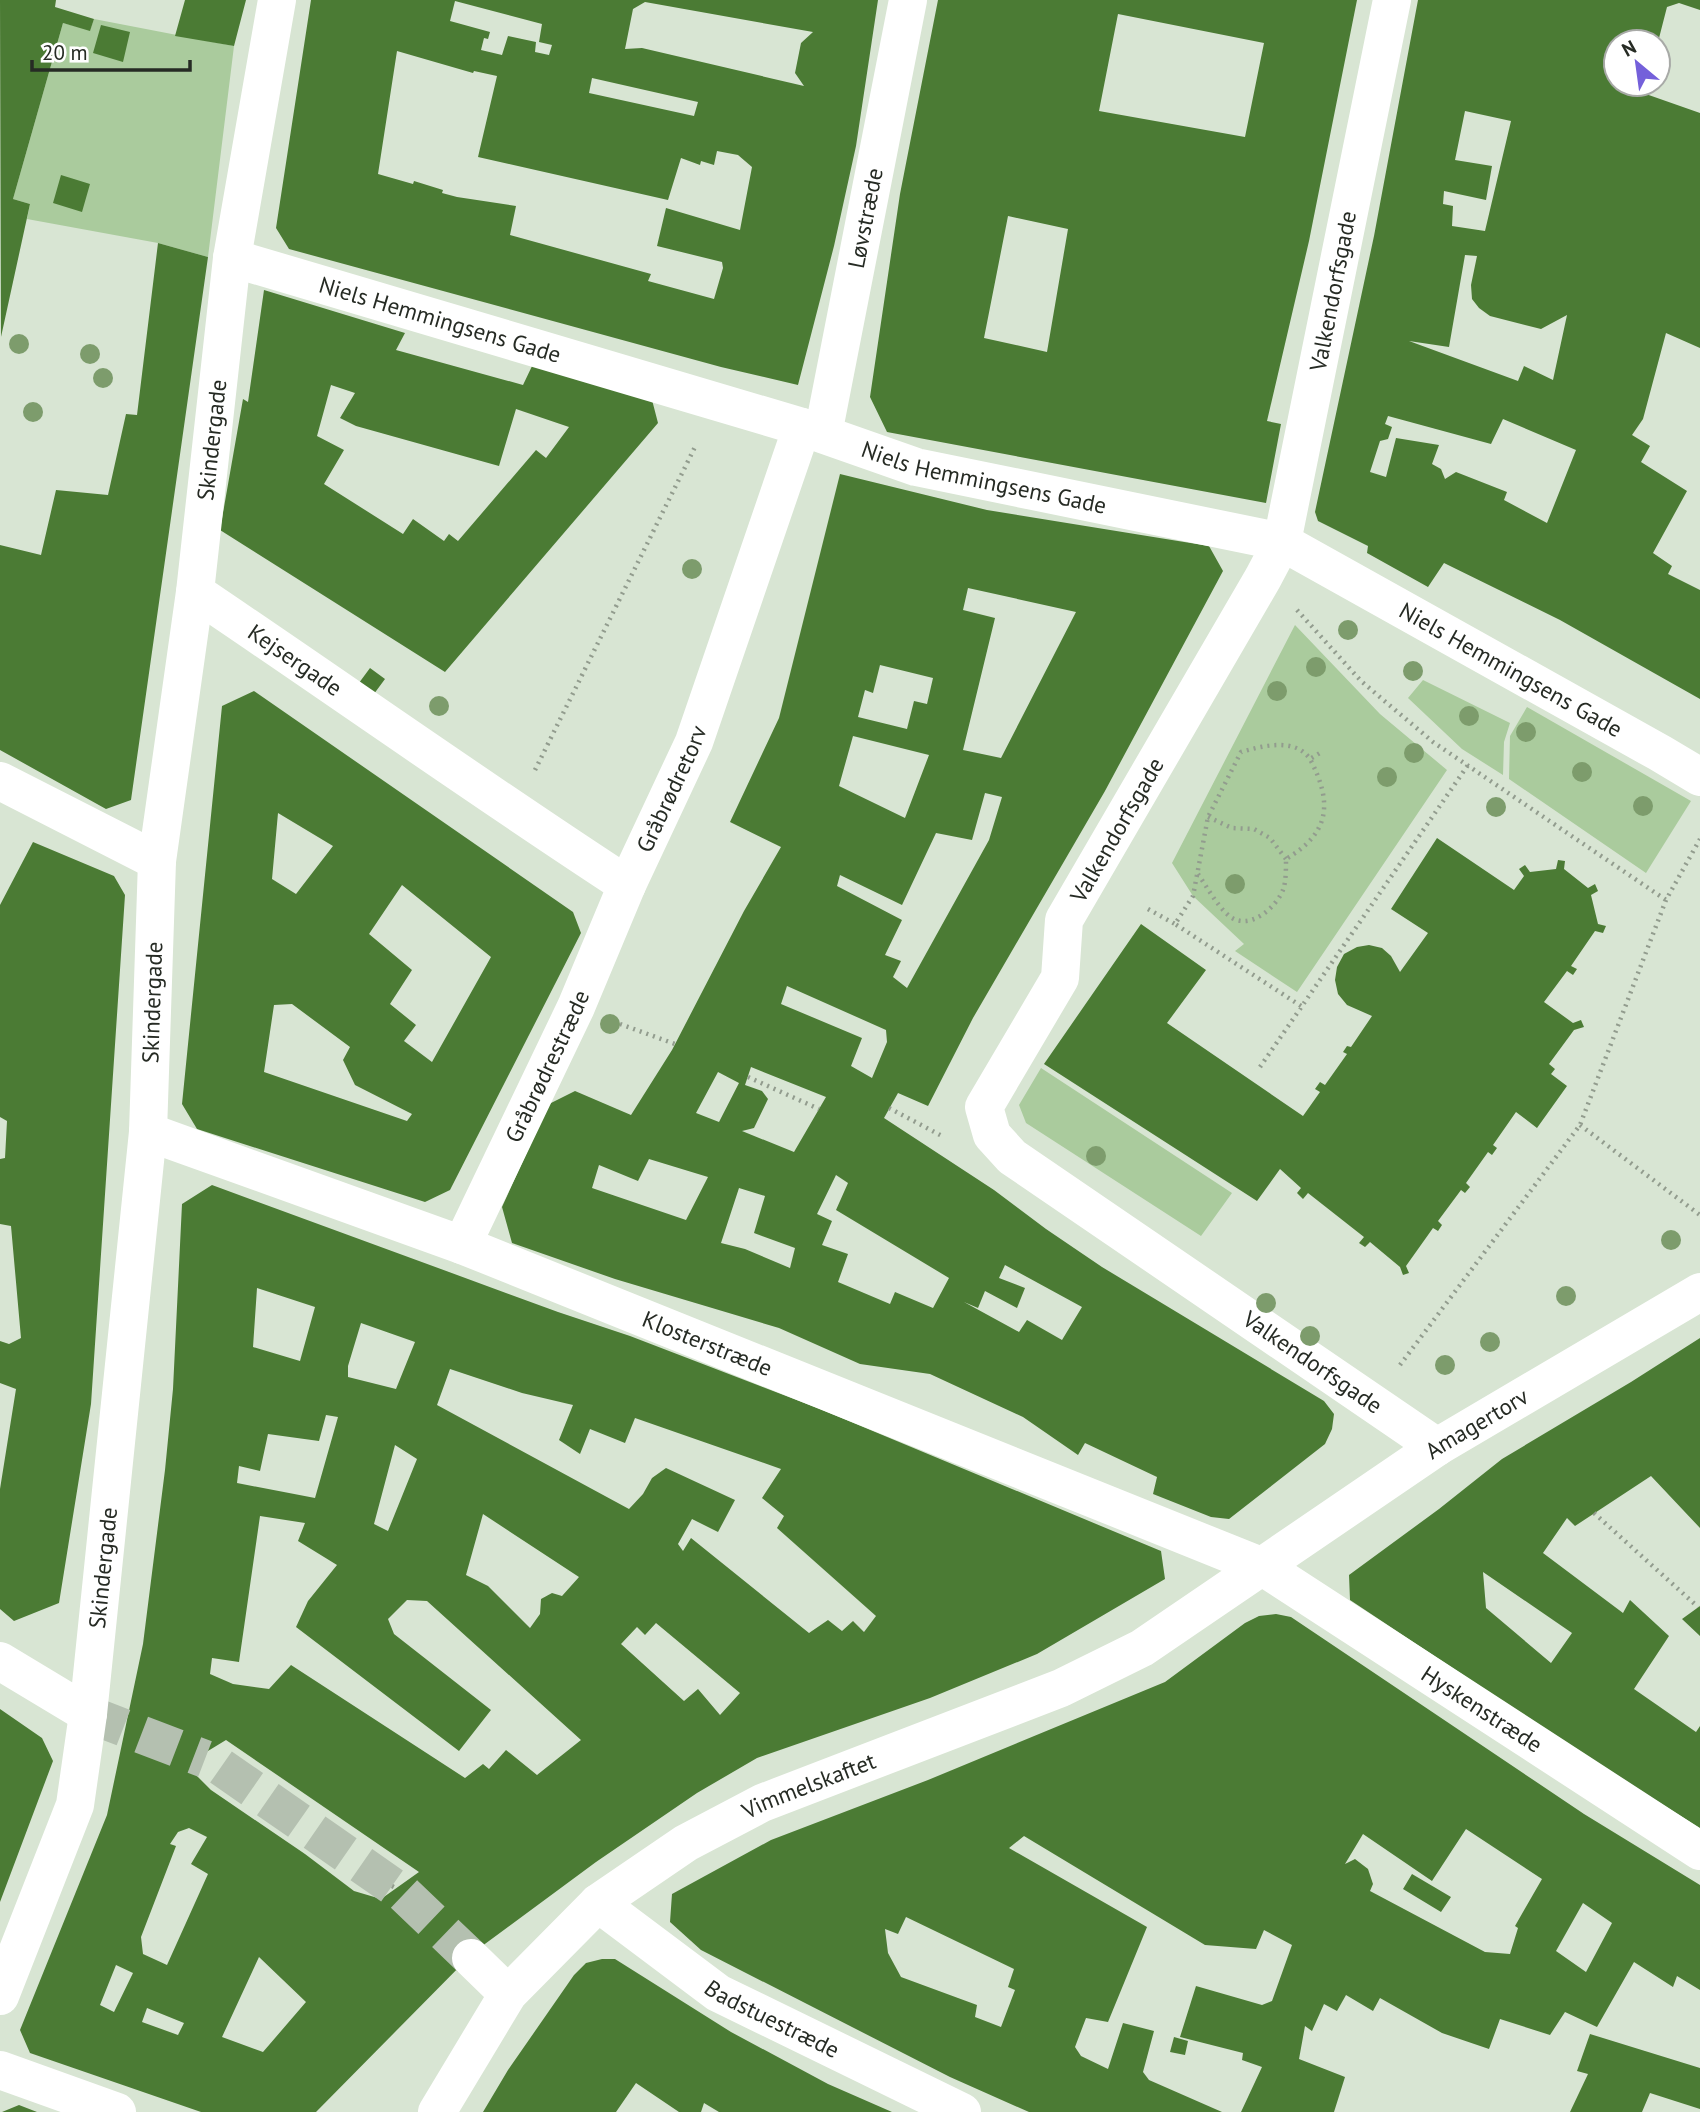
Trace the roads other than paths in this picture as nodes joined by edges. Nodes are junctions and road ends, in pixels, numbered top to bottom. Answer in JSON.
{"nodes":[{"id":1,"x":277,"y":0,"type":"edge"},
{"id":2,"x":908,"y":0,"type":"edge"},
{"id":3,"x":1392,"y":0,"type":"edge"},
{"id":4,"x":233,"y":257,"type":"junction"},
{"id":5,"x":812,"y":430,"type":"junction"},
{"id":6,"x":1282,"y":542,"type":"junction"},
{"id":7,"x":194,"y":592,"type":"junction"},
{"id":8,"x":1700,"y":778,"type":"edge"},
{"id":9,"x":0,"y":781,"type":"edge"},
{"id":10,"x":157,"y":861,"type":"junction"},
{"id":11,"x":627,"y":885,"type":"junction"},
{"id":12,"x":148,"y":1132,"type":"junction"},
{"id":13,"x":462,"y":1245,"type":"junction"},
{"id":14,"x":1700,"y":1292,"type":"edge"},
{"id":15,"x":1437,"y":1447,"type":"junction"},
{"id":16,"x":1263,"y":1567,"type":"junction"},
{"id":17,"x":0,"y":1661,"type":"edge"},
{"id":18,"x":88,"y":1714,"type":"junction"},
{"id":19,"x":1700,"y":1851,"type":"edge"},
{"id":20,"x":598,"y":1903,"type":"junction"},
{"id":21,"x":471,"y":1958,"type":"tunnel mouth"},
{"id":22,"x":509,"y":1994,"type":"junction"},
{"id":23,"x":0,"y":1996,"type":"edge"},
{"id":24,"x":0,"y":2070,"type":"edge"},
{"id":25,"x":117,"y":2112,"type":"edge"},
{"id":26,"x":437,"y":2112,"type":"edge"},
{"id":27,"x":962,"y":2112,"type":"edge"}],
"edges":[{"from":1,"to":4,"type":"street","name":"Skindergade"},
{"from":2,"to":5,"type":"street","name":"Løvstræde"},
{"from":3,"to":6,"type":"street","name":"Valkendorfsgade"},
{"from":4,"to":5,"type":"street","name":"Niels Hemmingsens Gade"},
{"from":4,"to":7,"type":"street","name":"Skindergade"},
{"from":5,"to":6,"type":"street","name":"Niels Hemmingsens Gade"},
{"from":5,"to":11,"type":"street","name":"Gråbrødretorv"},
{"from":6,"to":8,"type":"street","name":"Niels Hemmingsens Gade"},
{"from":6,"to":15,"type":"street","name":"Valkendorfsgade"},
{"from":7,"to":10,"type":"street","name":"Skindergade"},
{"from":7,"to":11,"type":"street","name":"Kejsergade"},
{"from":9,"to":10,"type":"street"},
{"from":10,"to":12,"type":"street","name":"Skindergade"},
{"from":11,"to":13,"type":"street","name":"Gråbrødrestræde"},
{"from":12,"to":13,"type":"street","name":"Klosterstræde"},
{"from":12,"to":18,"type":"street","name":"Skindergade"},
{"from":13,"to":16,"type":"street","name":"Klosterstræde"},
{"from":14,"to":15,"type":"street","name":"Amagertorv"},
{"from":15,"to":16,"type":"street","name":"Amagertorv"},
{"from":16,"to":19,"type":"street","name":"Hyskenstræde"},
{"from":16,"to":20,"type":"street","name":"Vimmelskaftet"},
{"from":17,"to":18,"type":"street"},
{"from":18,"to":23,"type":"street","name":"Skindergade"},
{"from":20,"to":22,"type":"street","name":"Vimmelskaftet"},
{"from":20,"to":27,"type":"street","name":"Badstuestræde"},
{"from":21,"to":22,"type":"street"},
{"from":22,"to":26,"type":"street","name":"Vimmelskaftet"},
{"from":24,"to":25,"type":"street"}]}
